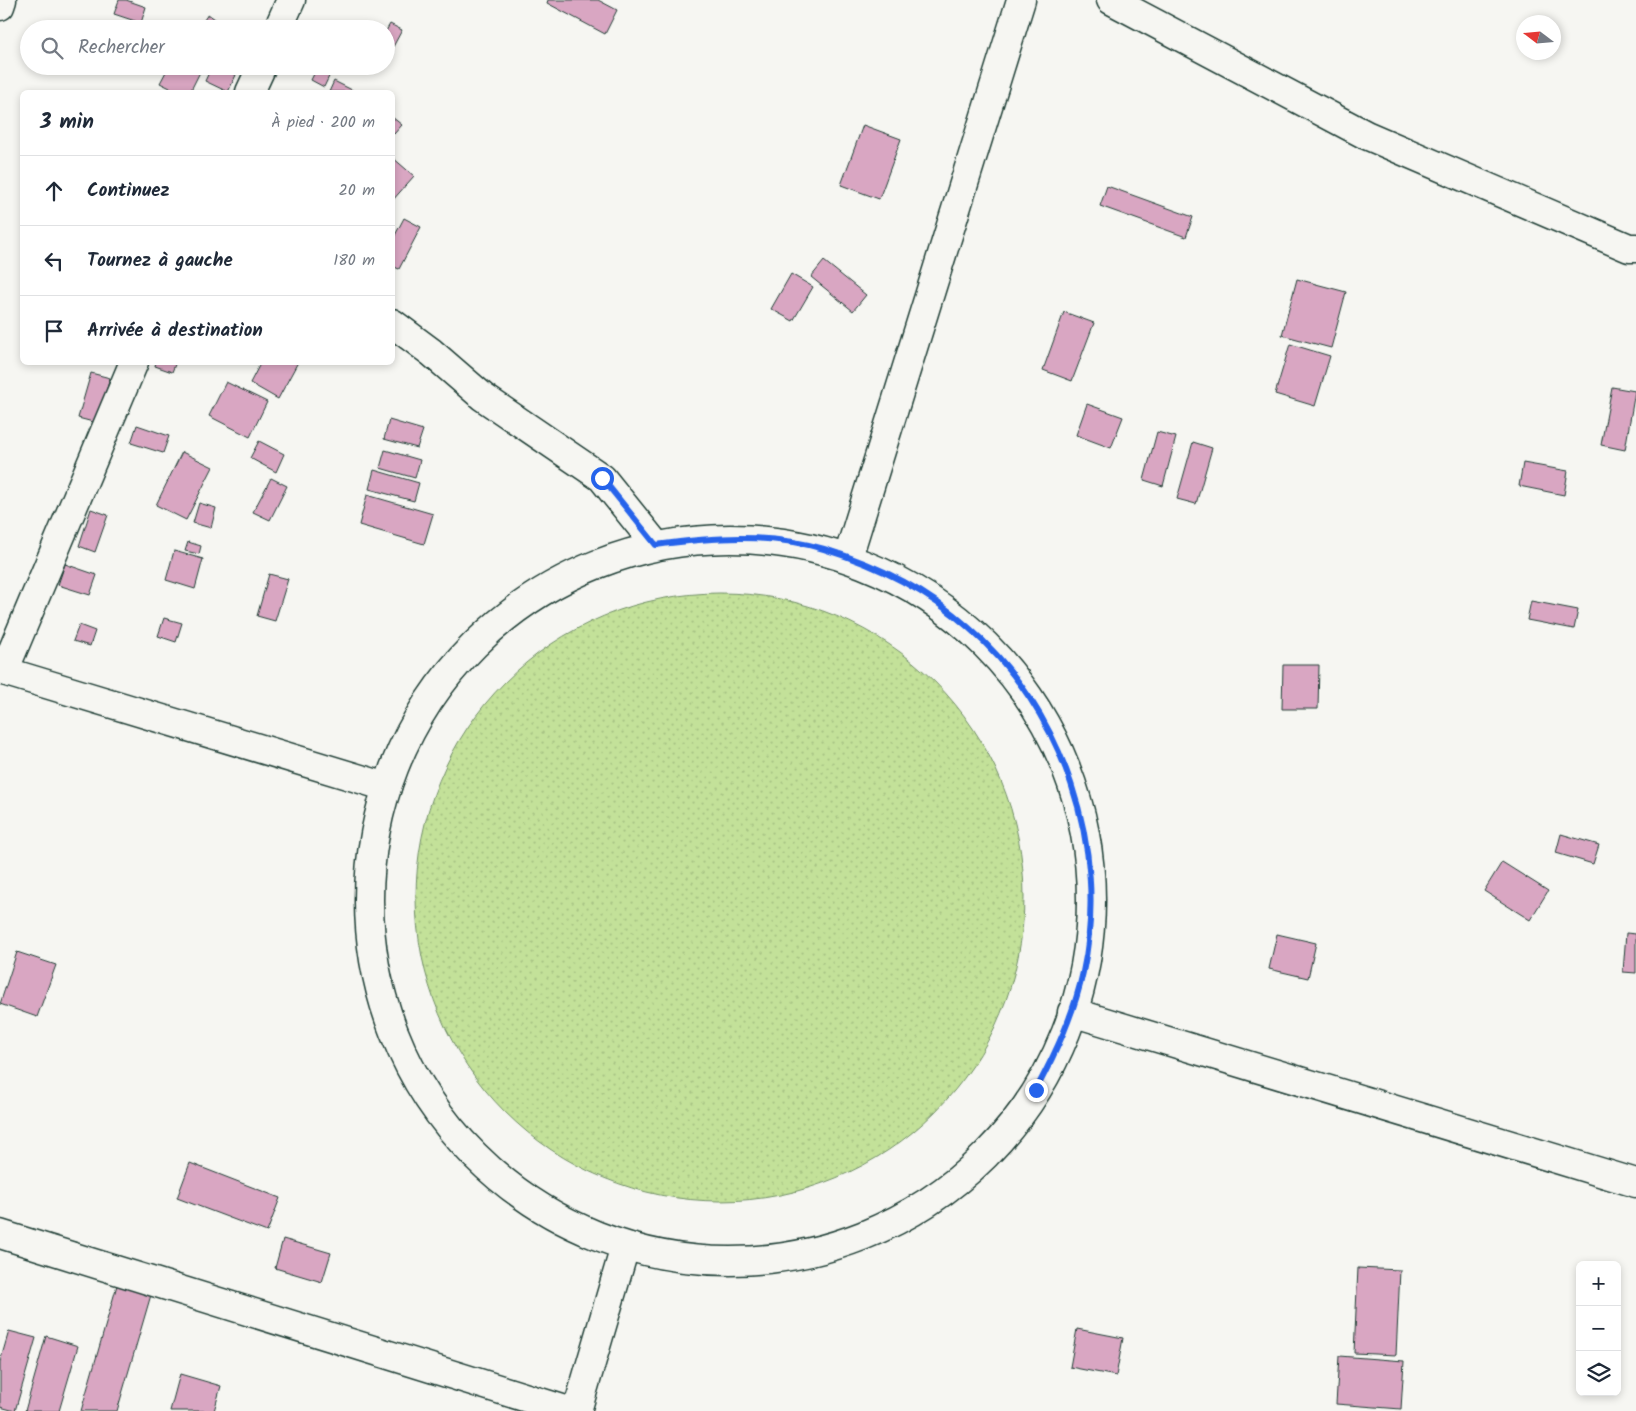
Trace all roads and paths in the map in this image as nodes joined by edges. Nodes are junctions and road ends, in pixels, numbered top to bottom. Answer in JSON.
{"nodes":[{"id":1,"x":2,"y":0,"type":"edge"},
{"id":2,"x":291,"y":0,"type":"edge"},
{"id":3,"x":1021,"y":0,"type":"edge"},
{"id":4,"x":1111,"y":0,"type":"edge"},
{"id":5,"x":0,"y":6,"type":"edge"},
{"id":6,"x":282,"y":20,"type":"edge"},
{"id":7,"x":258,"y":75,"type":"edge"},
{"id":8,"x":251,"y":90,"type":"edge"},
{"id":9,"x":1636,"y":248,"type":"edge"},
{"id":10,"x":395,"y":325,"type":"edge"},
{"id":11,"x":133,"y":365,"type":"edge"},
{"id":12,"x":656,"y":545,"type":"junction"},
{"id":13,"x":848,"y":557,"type":"junction"},
{"id":14,"x":2,"y":671,"type":"edge"},
{"id":15,"x":387,"y":787,"type":"junction"},
{"id":16,"x":1072,"y":1012,"type":"junction"},
{"id":17,"x":1636,"y":1183,"type":"edge"},
{"id":18,"x":0,"y":1234,"type":"edge"},
{"id":19,"x":625,"y":1247,"type":"junction"},
{"id":20,"x":569,"y":1411,"type":"edge"},
{"id":21,"x":577,"y":1411,"type":"edge"}],
"edges":[{"from":1,"to":5,"type":"street"},
{"from":2,"to":6,"type":"street"},
{"from":3,"to":13,"type":"street"},
{"from":4,"to":9,"type":"street"},
{"from":7,"to":8,"type":"street"},
{"from":10,"to":12,"type":"street"},
{"from":11,"to":14,"type":"street"},
{"from":12,"to":13,"type":"street"},
{"from":12,"to":15,"type":"street"},
{"from":13,"to":16,"type":"street"},
{"from":14,"to":15,"type":"street"},
{"from":15,"to":19,"type":"street"},
{"from":16,"to":17,"type":"street"},
{"from":16,"to":19,"type":"street"},
{"from":18,"to":20,"type":"street"},
{"from":19,"to":21,"type":"street"}]}
